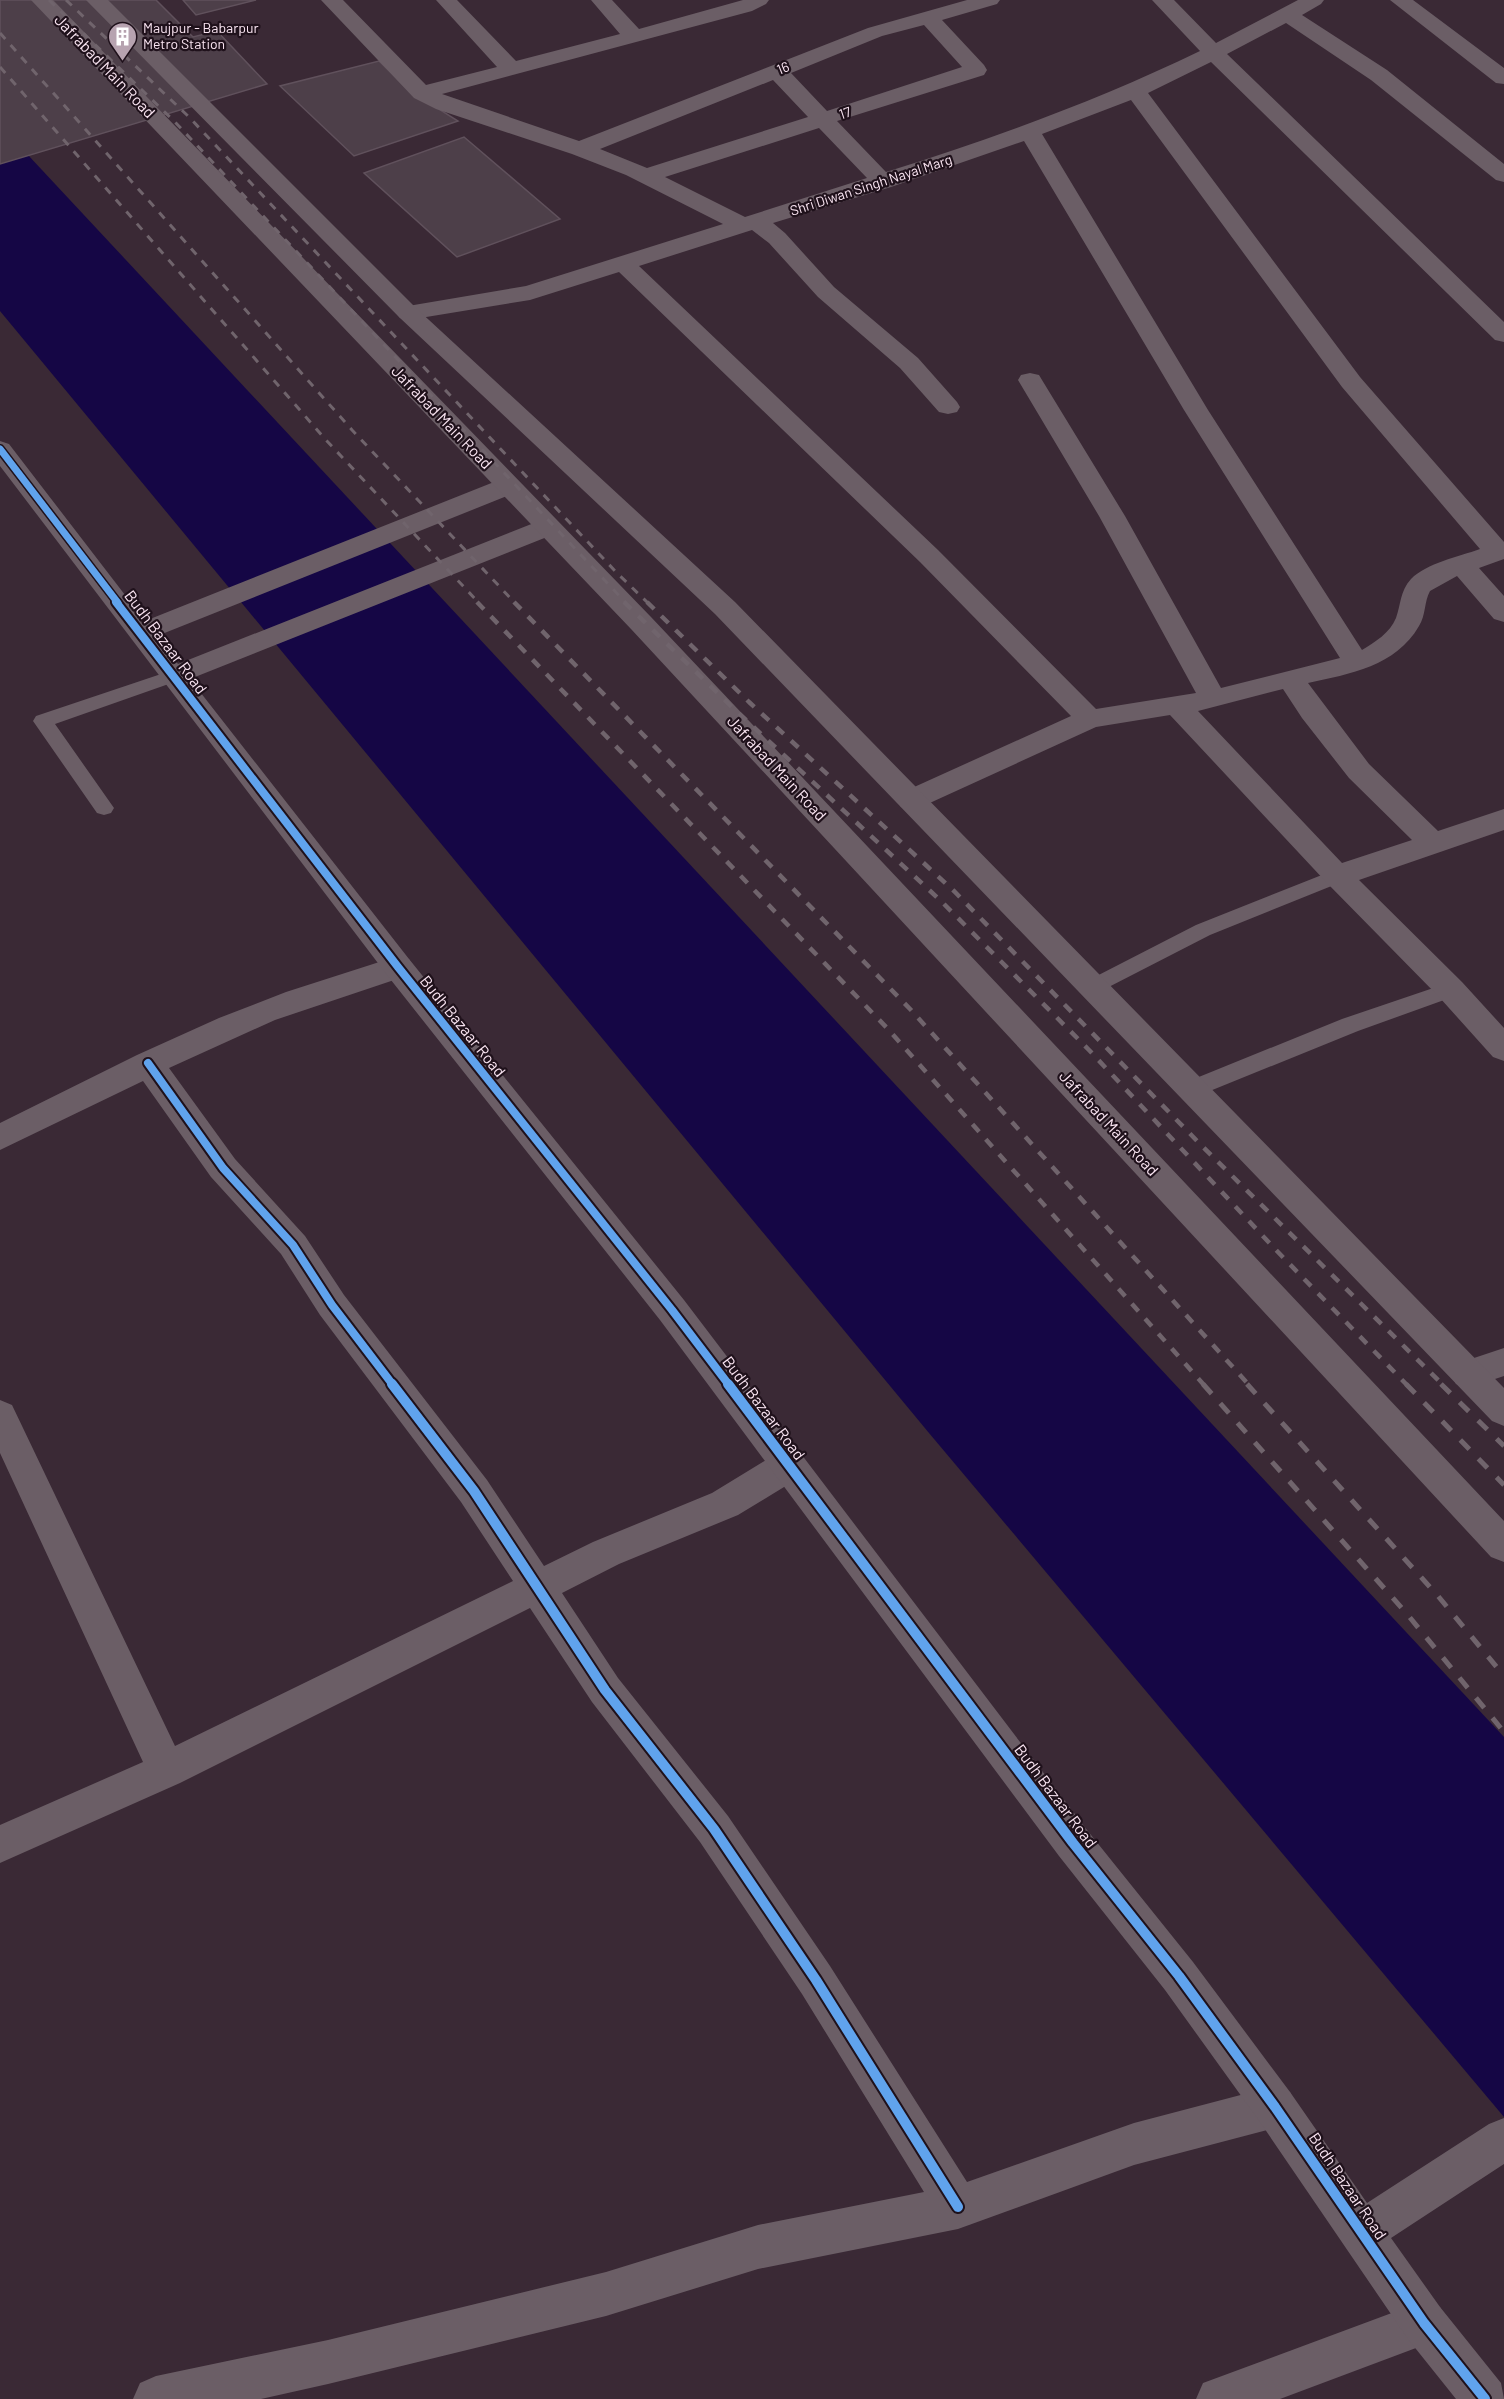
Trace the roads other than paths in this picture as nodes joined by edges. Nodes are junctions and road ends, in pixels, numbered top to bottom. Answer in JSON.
{"nodes":[{"id":1,"x":41,"y":0,"type":"edge"},
{"id":2,"x":96,"y":0,"type":"edge"},
{"id":3,"x":330,"y":0,"type":"edge"},
{"id":4,"x":446,"y":0,"type":"edge"},
{"id":5,"x":601,"y":0,"type":"edge"},
{"id":6,"x":759,"y":0,"type":"edge"},
{"id":7,"x":990,"y":0,"type":"edge"},
{"id":8,"x":1162,"y":0,"type":"edge"},
{"id":9,"x":1314,"y":0,"type":"edge"},
{"id":10,"x":1400,"y":0,"type":"edge"},
{"id":11,"x":1286,"y":14,"type":"junction"},
{"id":12,"x":928,"y":17,"type":"junction"},
{"id":13,"x":634,"y":36,"type":"junction"},
{"id":14,"x":1215,"y":52,"type":"junction"},
{"id":15,"x":511,"y":69,"type":"junction"},
{"id":16,"x":777,"y":71,"type":"junction"},
{"id":17,"x":1504,"y":78,"type":"edge"},
{"id":18,"x":1135,"y":91,"type":"junction"},
{"id":19,"x":422,"y":93,"type":"junction"},
{"id":20,"x":824,"y":119,"type":"junction"},
{"id":21,"x":1029,"y":131,"type":"junction"},
{"id":22,"x":580,"y":149,"type":"junction"},
{"id":23,"x":1504,"y":175,"type":"edge"},
{"id":24,"x":645,"y":176,"type":"junction"},
{"id":25,"x":883,"y":182,"type":"junction"},
{"id":26,"x":749,"y":223,"type":"junction"},
{"id":27,"x":624,"y":264,"type":"junction"},
{"id":28,"x":408,"y":314,"type":"junction"},
{"id":29,"x":1504,"y":335,"type":"edge"},
{"id":30,"x":1030,"y":380,"type":"dead end"},
{"id":31,"x":948,"y":408,"type":"dead end"},
{"id":32,"x":3,"y":456,"type":"edge"},
{"id":33,"x":508,"y":486,"type":"junction"},
{"id":34,"x":548,"y":527,"type":"junction"},
{"id":35,"x":1501,"y":551,"type":"edge"},
{"id":36,"x":1463,"y":566,"type":"junction"},
{"id":37,"x":1504,"y":613,"type":"edge"},
{"id":38,"x":140,"y":633,"type":"junction"},
{"id":39,"x":1356,"y":662,"type":"junction"},
{"id":40,"x":173,"y":676,"type":"junction"},
{"id":41,"x":1290,"y":678,"type":"junction"},
{"id":42,"x":1213,"y":699,"type":"junction"},
{"id":43,"x":1177,"y":706,"type":"junction"},
{"id":44,"x":1090,"y":719,"type":"junction"},
{"id":45,"x":911,"y":800,"type":"junction"},
{"id":46,"x":104,"y":808,"type":"dead end"},
{"id":47,"x":1504,"y":819,"type":"edge"},
{"id":48,"x":1432,"y":842,"type":"junction"},
{"id":49,"x":1337,"y":876,"type":"junction"},
{"id":50,"x":398,"y":967,"type":"junction"},
{"id":51,"x":1092,"y":987,"type":"junction"},
{"id":52,"x":1451,"y":990,"type":"junction"},
{"id":53,"x":1504,"y":1049,"type":"edge"},
{"id":54,"x":148,"y":1063,"type":"junction"},
{"id":55,"x":1192,"y":1089,"type":"junction"},
{"id":56,"x":0,"y":1137,"type":"edge"},
{"id":57,"x":1504,"y":1362,"type":"edge"},
{"id":58,"x":1468,"y":1374,"type":"junction"},
{"id":59,"x":1504,"y":1411,"type":"edge"},
{"id":60,"x":0,"y":1415,"type":"edge"},
{"id":61,"x":789,"y":1465,"type":"junction"},
{"id":62,"x":1504,"y":1546,"type":"edge"},
{"id":63,"x":536,"y":1588,"type":"junction"},
{"id":64,"x":166,"y":1770,"type":"junction"},
{"id":65,"x":0,"y":1844,"type":"edge"},
{"id":66,"x":1275,"y":2107,"type":"junction"},
{"id":67,"x":1493,"y":2147,"type":"edge"},
{"id":68,"x":958,"y":2207,"type":"junction"},
{"id":69,"x":1361,"y":2232,"type":"junction"},
{"id":70,"x":1424,"y":2323,"type":"junction"},
{"id":71,"x":156,"y":2399,"type":"edge"},
{"id":72,"x":1219,"y":2399,"type":"edge"},
{"id":73,"x":1485,"y":2399,"type":"edge"}],
"edges":[{"from":1,"to":33,"type":"street","name":"Jafrabad Main Road"},
{"from":2,"to":28,"type":"street"},
{"from":3,"to":19,"type":"street"},
{"from":4,"to":15,"type":"street"},
{"from":5,"to":13,"type":"street"},
{"from":6,"to":13,"type":"street"},
{"from":7,"to":12,"type":"street","name":"16"},
{"from":8,"to":14,"type":"street"},
{"from":9,"to":11,"type":"street","name":"Shri Diwan Singh Nayal Marg"},
{"from":10,"to":17,"type":"street"},
{"from":11,"to":14,"type":"street","name":"Shri Diwan Singh Nayal Marg"},
{"from":11,"to":23,"type":"street"},
{"from":12,"to":16,"type":"street","name":"16"},
{"from":12,"to":20,"type":"street","name":"17"},
{"from":13,"to":15,"type":"street"},
{"from":14,"to":18,"type":"street","name":"Shri Diwan Singh Nayal Marg"},
{"from":14,"to":29,"type":"street"},
{"from":15,"to":19,"type":"street"},
{"from":16,"to":20,"type":"street"},
{"from":16,"to":22,"type":"street","name":"16"},
{"from":18,"to":21,"type":"street","name":"Shri Diwan Singh Nayal Marg"},
{"from":18,"to":35,"type":"street"},
{"from":19,"to":22,"type":"street"},
{"from":20,"to":24,"type":"street","name":"17"},
{"from":20,"to":25,"type":"street"},
{"from":21,"to":25,"type":"street","name":"Shri Diwan Singh Nayal Marg"},
{"from":21,"to":39,"type":"street"},
{"from":22,"to":24,"type":"street"},
{"from":24,"to":26,"type":"street"},
{"from":25,"to":26,"type":"street","name":"Shri Diwan Singh Nayal Marg"},
{"from":26,"to":27,"type":"street","name":"Shri Diwan Singh Nayal Marg"},
{"from":26,"to":31,"type":"street"},
{"from":27,"to":28,"type":"street","name":"Shri Diwan Singh Nayal Marg"},
{"from":27,"to":44,"type":"street"},
{"from":28,"to":45,"type":"street"},
{"from":30,"to":42,"type":"street"},
{"from":32,"to":38,"type":"street","name":"Budh Bazaar Road"},
{"from":33,"to":34,"type":"street","name":"Jafrabad Main Road"},
{"from":33,"to":38,"type":"street"},
{"from":34,"to":40,"type":"street"},
{"from":34,"to":62,"type":"street","name":"Jafrabad Main Road"},
{"from":35,"to":36,"type":"street"},
{"from":36,"to":37,"type":"street"},
{"from":36,"to":39,"type":"street"},
{"from":38,"to":40,"type":"street","name":"Budh Bazaar Road"},
{"from":39,"to":41,"type":"street"},
{"from":40,"to":46,"type":"lane"},
{"from":40,"to":50,"type":"street","name":"Budh Bazaar Road"},
{"from":41,"to":42,"type":"street"},
{"from":41,"to":48,"type":"street"},
{"from":42,"to":43,"type":"street"},
{"from":43,"to":44,"type":"street"},
{"from":43,"to":49,"type":"street"},
{"from":44,"to":45,"type":"street"},
{"from":45,"to":51,"type":"street"},
{"from":47,"to":48,"type":"street"},
{"from":48,"to":49,"type":"street"},
{"from":49,"to":51,"type":"lane"},
{"from":49,"to":52,"type":"street"},
{"from":50,"to":54,"type":"street"},
{"from":50,"to":61,"type":"street","name":"Budh Bazaar Road"},
{"from":51,"to":55,"type":"street"},
{"from":52,"to":53,"type":"street"},
{"from":52,"to":55,"type":"lane"},
{"from":54,"to":56,"type":"street"},
{"from":54,"to":63,"type":"street"},
{"from":55,"to":58,"type":"street"},
{"from":57,"to":58,"type":"street"},
{"from":58,"to":59,"type":"street"},
{"from":60,"to":64,"type":"street"},
{"from":61,"to":63,"type":"street"},
{"from":61,"to":66,"type":"street","name":"Budh Bazaar Road"},
{"from":63,"to":64,"type":"street"},
{"from":63,"to":68,"type":"street"},
{"from":64,"to":65,"type":"street"},
{"from":66,"to":68,"type":"street"},
{"from":66,"to":69,"type":"street","name":"Budh Bazaar Road"},
{"from":67,"to":69,"type":"street"},
{"from":68,"to":71,"type":"street"},
{"from":69,"to":70,"type":"street","name":"Budh Bazaar Road"},
{"from":70,"to":72,"type":"street"},
{"from":70,"to":73,"type":"street","name":"Budh Bazaar Road"}]}
